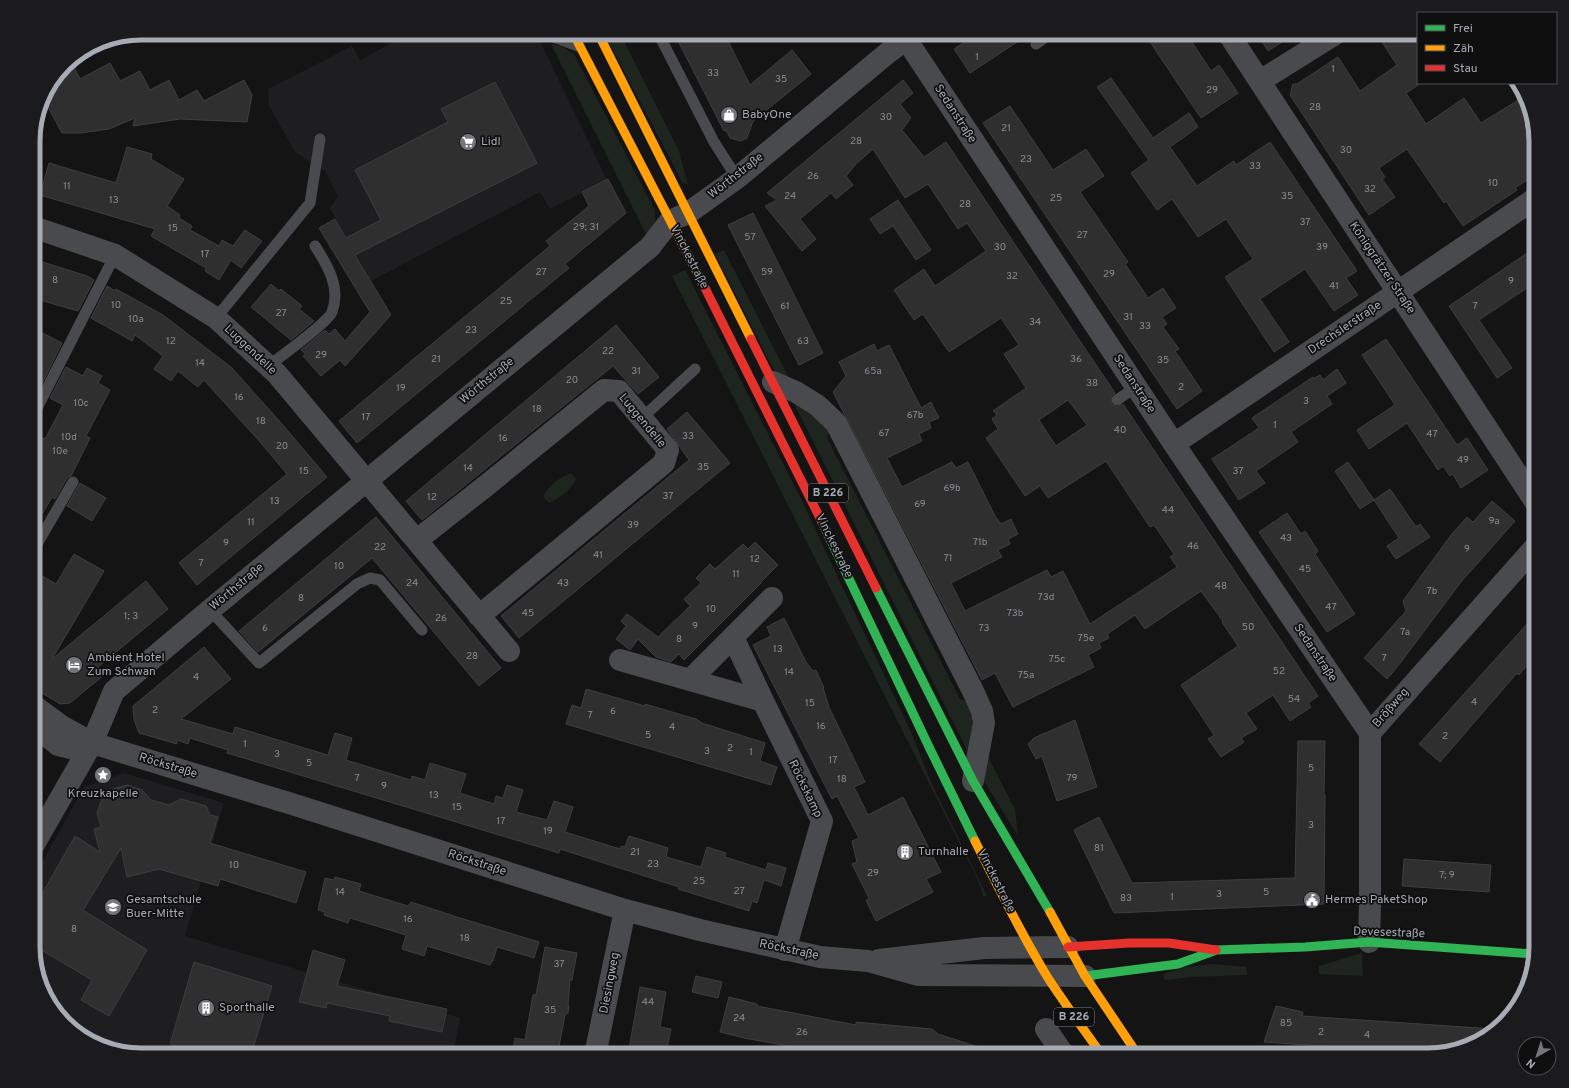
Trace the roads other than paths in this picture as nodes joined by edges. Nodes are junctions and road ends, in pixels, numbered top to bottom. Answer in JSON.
{"nodes":[{"id":1,"x":564,"y":40,"type":"edge"},
{"id":2,"x":576,"y":40,"type":"edge"},
{"id":3,"x":601,"y":40,"type":"edge"},
{"id":4,"x":662,"y":40,"type":"edge"},
{"id":5,"x":901,"y":40,"type":"edge"},
{"id":6,"x":910,"y":40,"type":"edge"},
{"id":7,"x":1041,"y":40,"type":"edge"},
{"id":8,"x":1233,"y":40,"type":"edge"},
{"id":9,"x":1326,"y":40,"type":"edge"},
{"id":10,"x":1036,"y":44,"type":"dead end"},
{"id":11,"x":580,"y":48,"type":"junction"},
{"id":12,"x":1260,"y":81,"type":"junction"},
{"id":13,"x":320,"y":138,"type":"dead end"},
{"id":14,"x":737,"y":178,"type":"junction"},
{"id":15,"x":1529,"y":203,"type":"edge"},
{"id":16,"x":679,"y":217,"type":"junction"},
{"id":17,"x":40,"y":229,"type":"edge"},
{"id":18,"x":315,"y":246,"type":"dead end"},
{"id":19,"x":115,"y":255,"type":"junction"},
{"id":20,"x":1398,"y":292,"type":"junction"},
{"id":21,"x":216,"y":318,"type":"junction"},
{"id":22,"x":268,"y":366,"type":"junction"},
{"id":23,"x":695,"y":369,"type":"dead end"},
{"id":24,"x":773,"y":382,"type":"junction"},
{"id":25,"x":1136,"y":387,"type":"junction"},
{"id":26,"x":1117,"y":400,"type":"dead end"},
{"id":27,"x":40,"y":402,"type":"edge"},
{"id":28,"x":642,"y":418,"type":"junction"},
{"id":29,"x":1174,"y":444,"type":"junction"},
{"id":30,"x":367,"y":480,"type":"junction"},
{"id":31,"x":73,"y":482,"type":"dead end"},
{"id":32,"x":1529,"y":492,"type":"edge"},
{"id":33,"x":40,"y":539,"type":"edge"},
{"id":34,"x":417,"y":540,"type":"junction"},
{"id":35,"x":1529,"y":554,"type":"edge"},
{"id":36,"x":772,"y":598,"type":"dead end"},
{"id":37,"x":210,"y":610,"type":"junction"},
{"id":38,"x":479,"y":616,"type":"junction"},
{"id":39,"x":422,"y":630,"type":"dead end"},
{"id":40,"x":733,"y":637,"type":"junction"},
{"id":41,"x":509,"y":651,"type":"dead end"},
{"id":42,"x":620,"y":660,"type":"dead end"},
{"id":43,"x":690,"y":680,"type":"junction"},
{"id":44,"x":763,"y":701,"type":"junction"},
{"id":45,"x":40,"y":720,"type":"edge"},
{"id":46,"x":1370,"y":733,"type":"junction"},
{"id":47,"x":92,"y":743,"type":"junction"},
{"id":48,"x":972,"y":782,"type":"junction"},
{"id":49,"x":40,"y":834,"type":"edge"},
{"id":50,"x":625,"y":910,"type":"junction"},
{"id":51,"x":1369,"y":942,"type":"junction"},
{"id":52,"x":1068,"y":947,"type":"junction"},
{"id":53,"x":1032,"y":948,"type":"junction"},
{"id":54,"x":785,"y":950,"type":"junction"},
{"id":55,"x":1219,"y":950,"type":"junction"},
{"id":56,"x":1528,"y":954,"type":"edge"},
{"id":57,"x":868,"y":961,"type":"junction"},
{"id":58,"x":1085,"y":976,"type":"junction"},
{"id":59,"x":1048,"y":977,"type":"junction"},
{"id":60,"x":1046,"y":1029,"type":"dead end"},
{"id":61,"x":596,"y":1048,"type":"edge"},
{"id":62,"x":1059,"y":1048,"type":"edge"},
{"id":63,"x":1097,"y":1048,"type":"edge"},
{"id":64,"x":1133,"y":1048,"type":"edge"}],
"edges":[{"from":1,"to":11,"type":"lane"},
{"from":2,"to":11,"type":"main road","name":"Vinckestraße","number":"B 226"},
{"from":3,"to":16,"type":"main road","name":"Vinckestraße","number":"B 226"},
{"from":4,"to":14,"type":"lane"},
{"from":5,"to":14,"type":"street","name":"Wörthstraße"},
{"from":6,"to":25,"type":"street","name":"Sedanstraße"},
{"from":7,"to":10,"type":"lane"},
{"from":8,"to":12,"type":"street","name":"Königgrätzer Straße"},
{"from":9,"to":12,"type":"street"},
{"from":11,"to":16,"type":"main road","name":"Vinckestraße","number":"B 226"},
{"from":12,"to":20,"type":"street","name":"Königgrätzer Straße"},
{"from":13,"to":21,"type":"lane"},
{"from":14,"to":16,"type":"street","name":"Wörthstraße"},
{"from":15,"to":20,"type":"street","name":"Drechslerstraße"},
{"from":16,"to":24,"type":"main road","name":"Vinckestraße","number":"B 226"},
{"from":16,"to":30,"type":"street","name":"Wörthstraße"},
{"from":16,"to":53,"type":"main road","name":"Vinckestraße","number":"B 226"},
{"from":17,"to":19,"type":"street","name":"Luggendelle"},
{"from":18,"to":22,"type":"lane"},
{"from":19,"to":21,"type":"street","name":"Luggendelle"},
{"from":19,"to":27,"type":"lane"},
{"from":20,"to":29,"type":"street","name":"Drechslerstraße"},
{"from":20,"to":32,"type":"street","name":"Königgrätzer Straße"},
{"from":21,"to":22,"type":"street","name":"Luggendelle"},
{"from":22,"to":30,"type":"street","name":"Luggendelle"},
{"from":23,"to":28,"type":"lane"},
{"from":24,"to":48,"type":"main road","name":"Vinckestraße","number":"B 226"},
{"from":24,"to":48,"type":"street"},
{"from":25,"to":26,"type":"lane"},
{"from":25,"to":29,"type":"street","name":"Sedanstraße"},
{"from":28,"to":34,"type":"street","name":"Luggendelle"},
{"from":28,"to":38,"type":"street","name":"Luggendelle"},
{"from":29,"to":46,"type":"street","name":"Sedanstraße"},
{"from":30,"to":34,"type":"street","name":"Luggendelle"},
{"from":30,"to":37,"type":"street","name":"Wörthstraße"},
{"from":31,"to":33,"type":"lane"},
{"from":34,"to":38,"type":"street","name":"Luggendelle"},
{"from":35,"to":46,"type":"street","name":"Brößweg"},
{"from":36,"to":40,"type":"street"},
{"from":37,"to":39,"type":"lane"},
{"from":37,"to":47,"type":"street","name":"Wörthstraße"},
{"from":38,"to":41,"type":"street","name":"Luggendelle"},
{"from":40,"to":43,"type":"street"},
{"from":40,"to":44,"type":"street","name":"Röckskamp"},
{"from":42,"to":43,"type":"street"},
{"from":43,"to":44,"type":"street"},
{"from":44,"to":54,"type":"street","name":"Röckskamp"},
{"from":45,"to":47,"type":"street","name":"Röckstraße"},
{"from":46,"to":51,"type":"street","name":"Brößweg"},
{"from":47,"to":49,"type":"street","name":"Wörthstraße"},
{"from":47,"to":50,"type":"street","name":"Röckstraße"},
{"from":48,"to":52,"type":"main road","name":"Vinckestraße","number":"B 226"},
{"from":50,"to":54,"type":"street","name":"Röckstraße"},
{"from":50,"to":61,"type":"street","name":"Diesingweg"},
{"from":51,"to":55,"type":"main road","name":"Devesestraße"},
{"from":51,"to":56,"type":"main road","name":"Devesestraße"},
{"from":52,"to":53,"type":"street","name":"Röckstraße"},
{"from":52,"to":55,"type":"main road","name":"Devesestraße"},
{"from":52,"to":58,"type":"main road","name":"Vinckestraße","number":"B 226"},
{"from":53,"to":57,"type":"street","name":"Röckstraße"},
{"from":53,"to":59,"type":"main road","name":"Vinckestraße","number":"B 226"},
{"from":54,"to":57,"type":"street","name":"Röckstraße"},
{"from":55,"to":58,"type":"main road","name":"Devesestraße"},
{"from":57,"to":59,"type":"street","name":"Röckstraße"},
{"from":58,"to":59,"type":"street","name":"Röckstraße"},
{"from":58,"to":64,"type":"main road","name":"Vinckestraße","number":"B 226"},
{"from":59,"to":63,"type":"main road","name":"Vinckestraße","number":"B 226"},
{"from":60,"to":62,"type":"street"}]}
